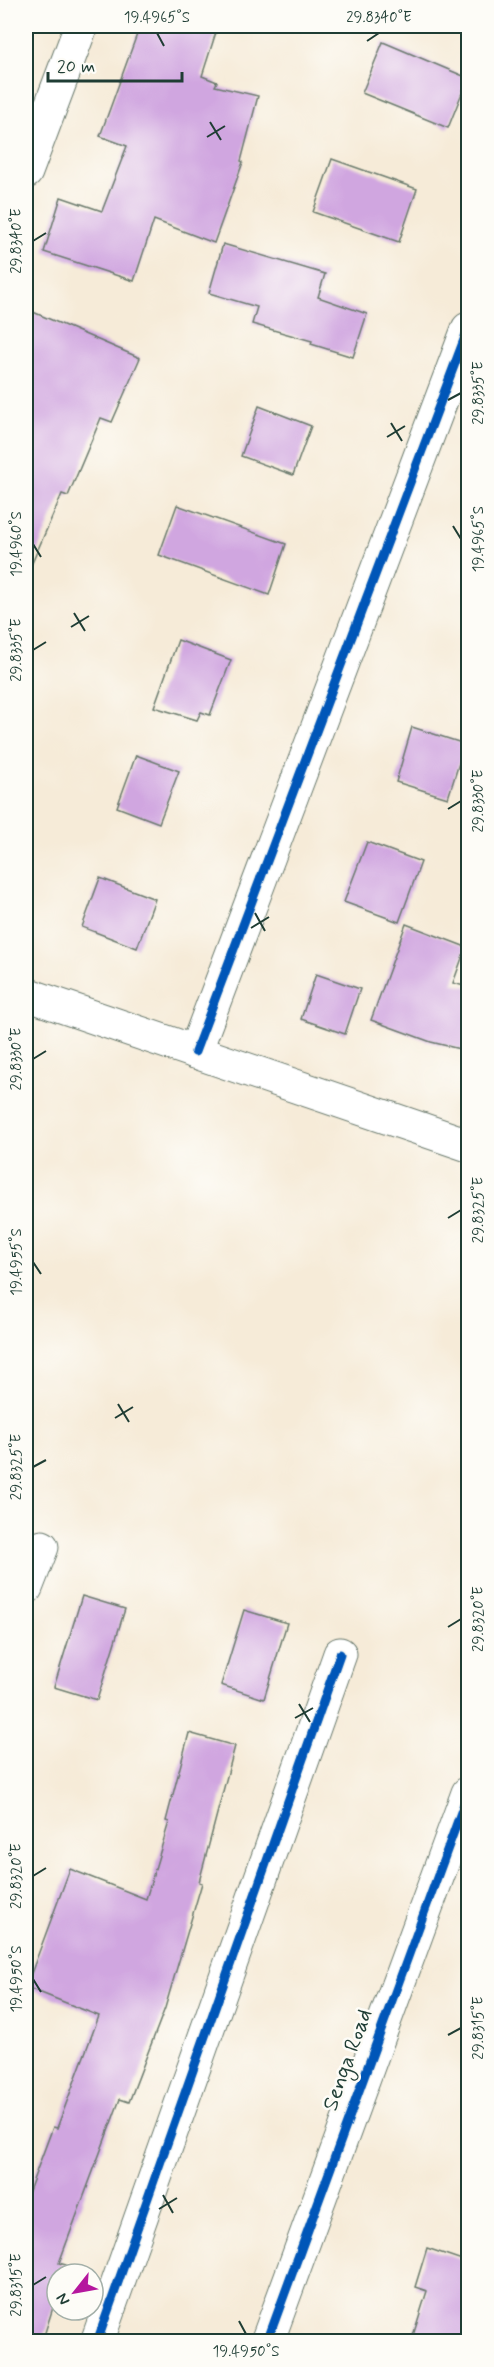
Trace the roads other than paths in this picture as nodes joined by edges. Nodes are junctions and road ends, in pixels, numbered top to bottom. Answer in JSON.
{"nodes":[{"id":1,"x":81,"y":26,"type":"edge"},
{"id":2,"x":26,"y":172,"type":"edge"},
{"id":3,"x":468,"y":329,"type":"edge"},
{"id":4,"x":26,"y":994,"type":"edge"},
{"id":5,"x":195,"y":1052,"type":"junction"},
{"id":6,"x":468,"y":1145,"type":"edge"},
{"id":7,"x":42,"y":1547,"type":"dead end"},
{"id":8,"x":26,"y":1588,"type":"edge"},
{"id":9,"x":340,"y":1654,"type":"dead end"},
{"id":10,"x":468,"y":1793,"type":"edge"},
{"id":11,"x":97,"y":2342,"type":"edge"},
{"id":12,"x":267,"y":2342,"type":"edge"}],
"edges":[{"from":1,"to":2,"type":"street"},
{"from":3,"to":5,"type":"street"},
{"from":4,"to":5,"type":"street"},
{"from":5,"to":6,"type":"street"},
{"from":7,"to":8,"type":"street"},
{"from":9,"to":11,"type":"street"},
{"from":10,"to":12,"type":"street","name":"Senga Road"}]}
